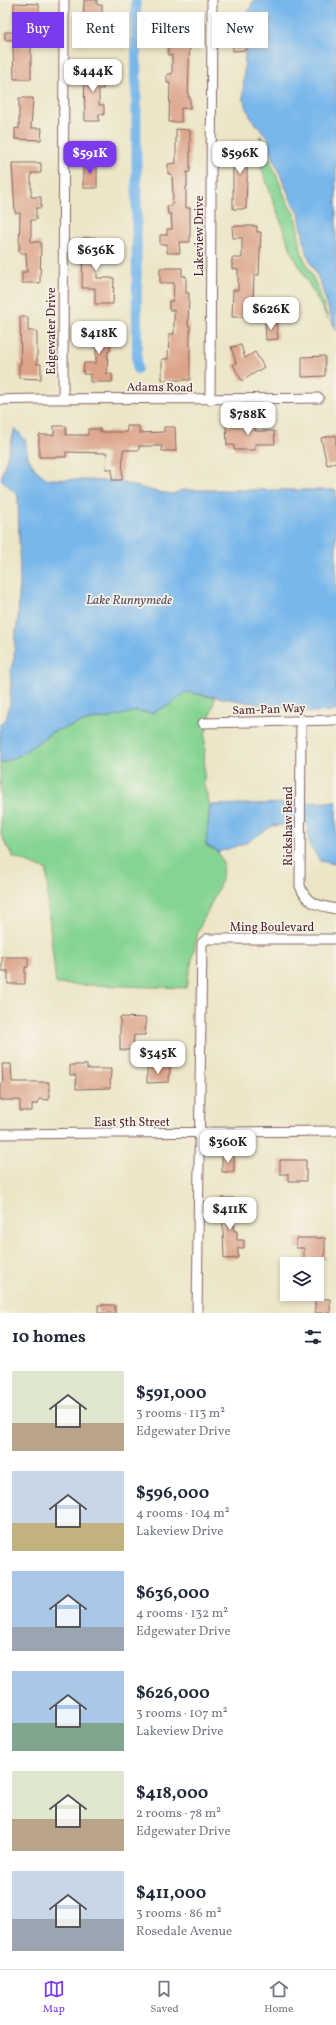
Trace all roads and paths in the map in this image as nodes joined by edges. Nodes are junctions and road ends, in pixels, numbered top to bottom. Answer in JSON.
{"nodes":[{"id":1,"x":64,"y":0,"type":"edge"},
{"id":2,"x":212,"y":0,"type":"edge"},
{"id":3,"x":63,"y":398,"type":"junction"},
{"id":4,"x":319,"y":398,"type":"dead end"},
{"id":5,"x":0,"y":400,"type":"edge"},
{"id":6,"x":210,"y":400,"type":"junction"},
{"id":7,"x":301,"y":720,"type":"junction"},
{"id":8,"x":336,"y":720,"type":"edge"},
{"id":9,"x":203,"y":723,"type":"dead end"},
{"id":10,"x":336,"y":909,"type":"edge"},
{"id":11,"x":336,"y":939,"type":"edge"},
{"id":12,"x":336,"y":1131,"type":"edge"},
{"id":13,"x":198,"y":1133,"type":"junction"},
{"id":14,"x":0,"y":1134,"type":"edge"},
{"id":15,"x":197,"y":1313,"type":"edge"}],
"edges":[{"from":1,"to":3,"type":"street","name":"Edgewater Drive"},
{"from":2,"to":6,"type":"street","name":"Lakeview Drive"},
{"from":3,"to":5,"type":"street","name":"Adams Road"},
{"from":3,"to":6,"type":"street","name":"Adams Road"},
{"from":4,"to":6,"type":"street","name":"Adams Road"},
{"from":7,"to":8,"type":"street","name":"Sam-Pan Way"},
{"from":7,"to":9,"type":"street","name":"Sam-Pan Way"},
{"from":7,"to":10,"type":"street","name":"Rickshaw Bend"},
{"from":11,"to":13,"type":"street","name":"Ming Boulevard"},
{"from":12,"to":13,"type":"street","name":"East 5th Street"},
{"from":13,"to":14,"type":"street","name":"East 5th Street"},
{"from":13,"to":15,"type":"street"}]}
